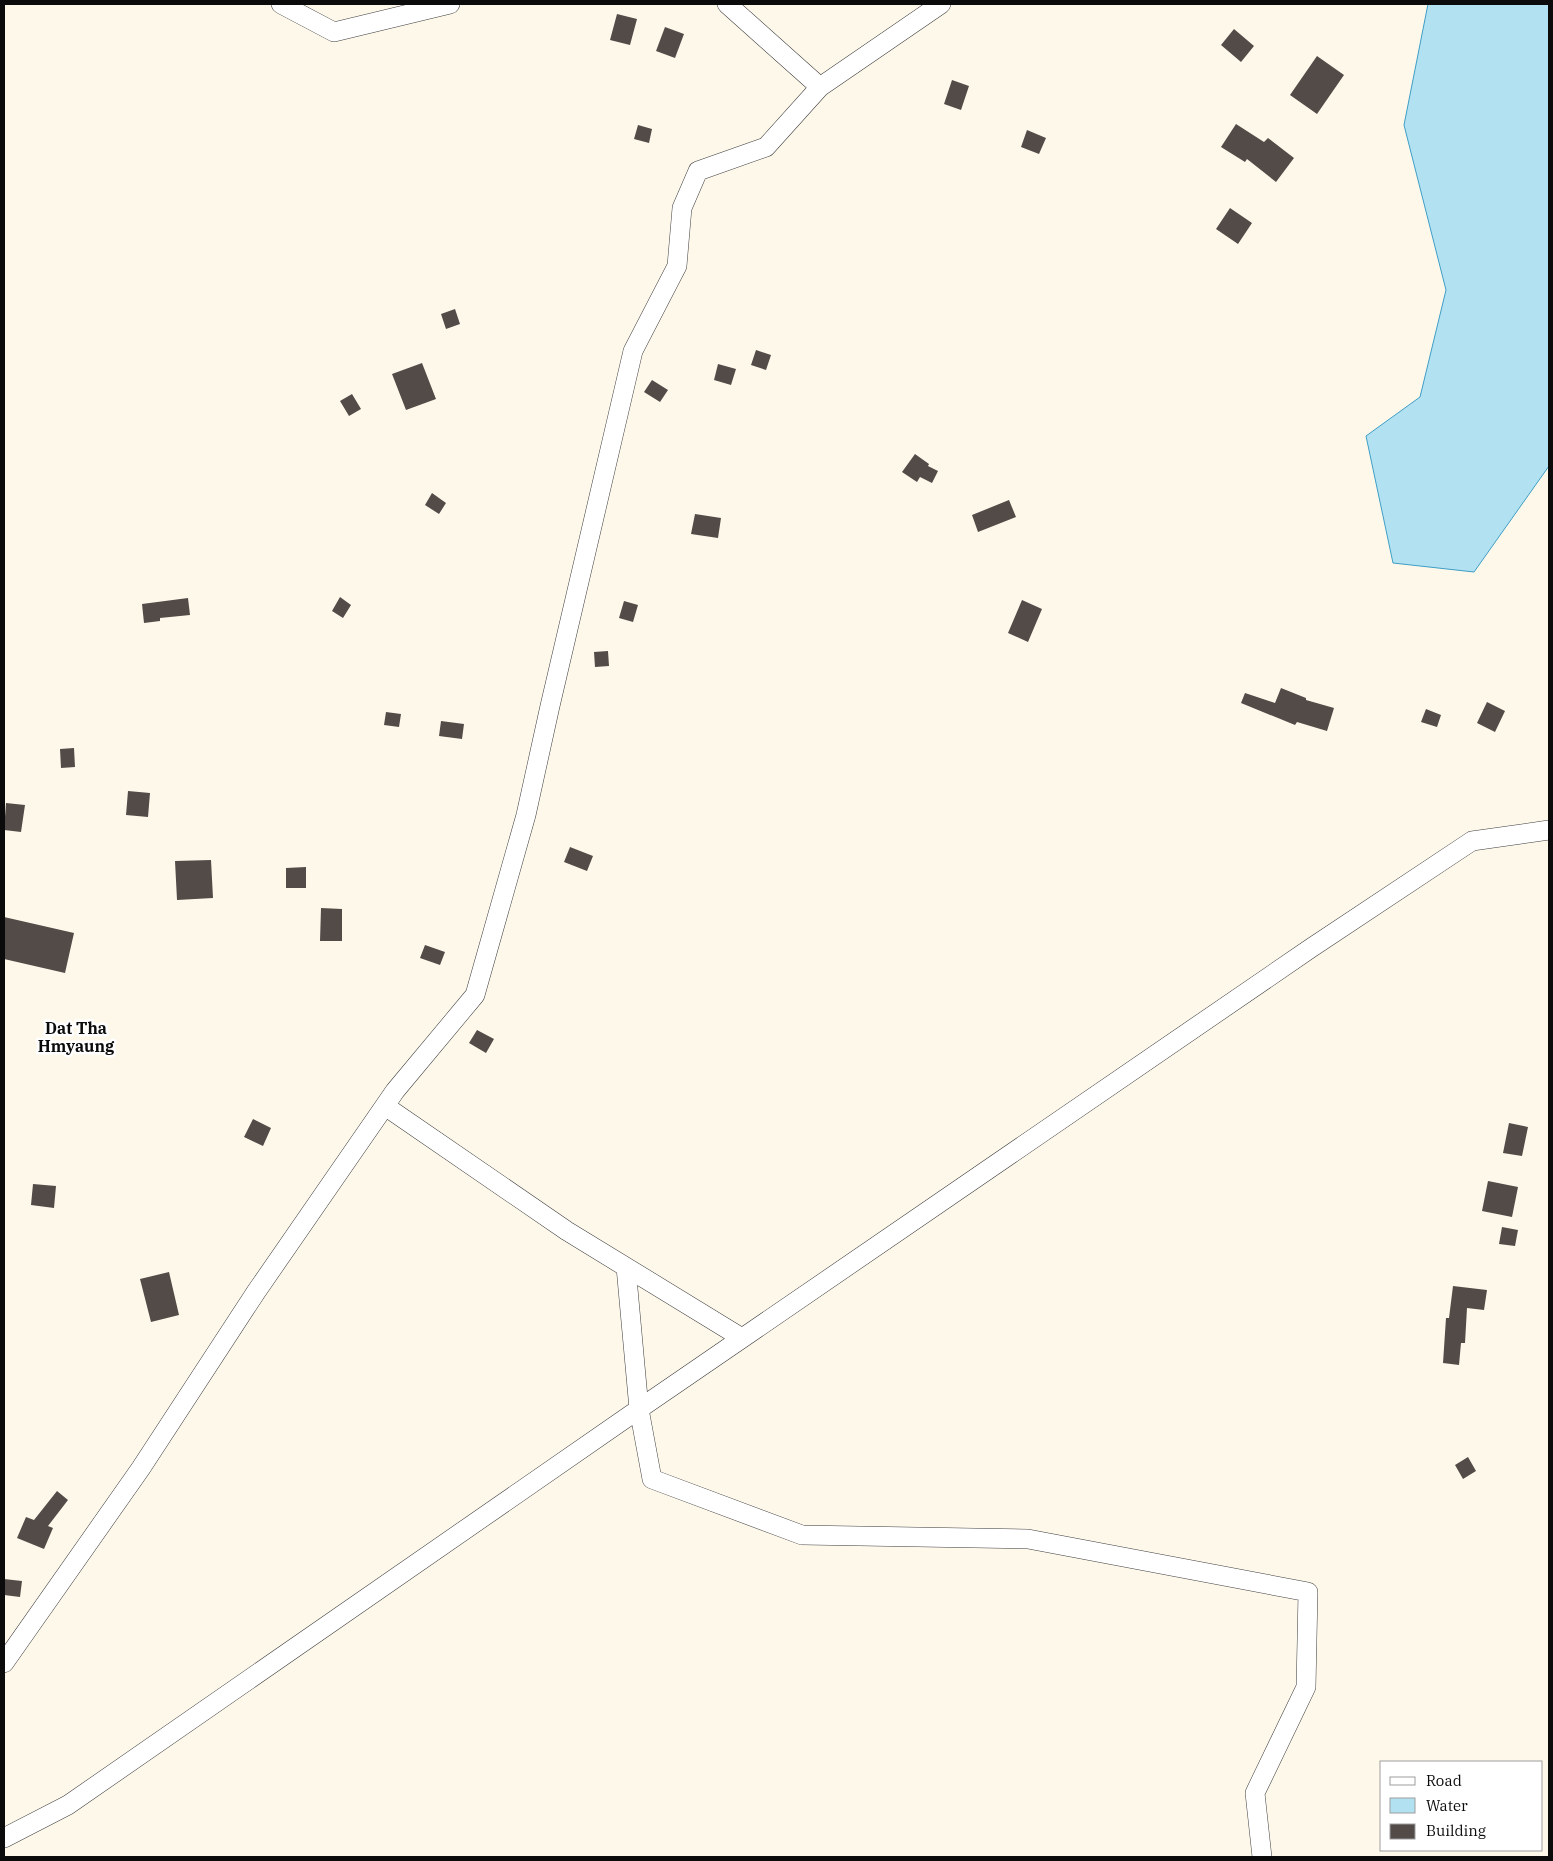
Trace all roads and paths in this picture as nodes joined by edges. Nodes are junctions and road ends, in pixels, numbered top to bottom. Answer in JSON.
{"nodes":[{"id":1,"x":281,"y":4,"type":"edge"},
{"id":2,"x":450,"y":4,"type":"edge"},
{"id":3,"x":727,"y":4,"type":"edge"},
{"id":4,"x":941,"y":4,"type":"edge"},
{"id":5,"x":820,"y":87,"type":"junction"},
{"id":6,"x":1549,"y":830,"type":"edge"},
{"id":7,"x":385,"y":1106,"type":"junction"},
{"id":8,"x":626,"y":1267,"type":"junction"},
{"id":9,"x":742,"y":1338,"type":"junction"},
{"id":10,"x":639,"y":1409,"type":"junction"},
{"id":11,"x":4,"y":1663,"type":"edge"},
{"id":12,"x":4,"y":1838,"type":"edge"},
{"id":13,"x":1262,"y":1857,"type":"edge"}],
"edges":[{"from":1,"to":2,"type":"street"},
{"from":3,"to":5,"type":"street"},
{"from":4,"to":5,"type":"street"},
{"from":5,"to":7,"type":"street"},
{"from":6,"to":9,"type":"street"},
{"from":7,"to":8,"type":"street"},
{"from":7,"to":11,"type":"street"},
{"from":8,"to":9,"type":"street"},
{"from":8,"to":10,"type":"street"},
{"from":9,"to":10,"type":"street"},
{"from":10,"to":12,"type":"street"},
{"from":10,"to":13,"type":"street"}]}
